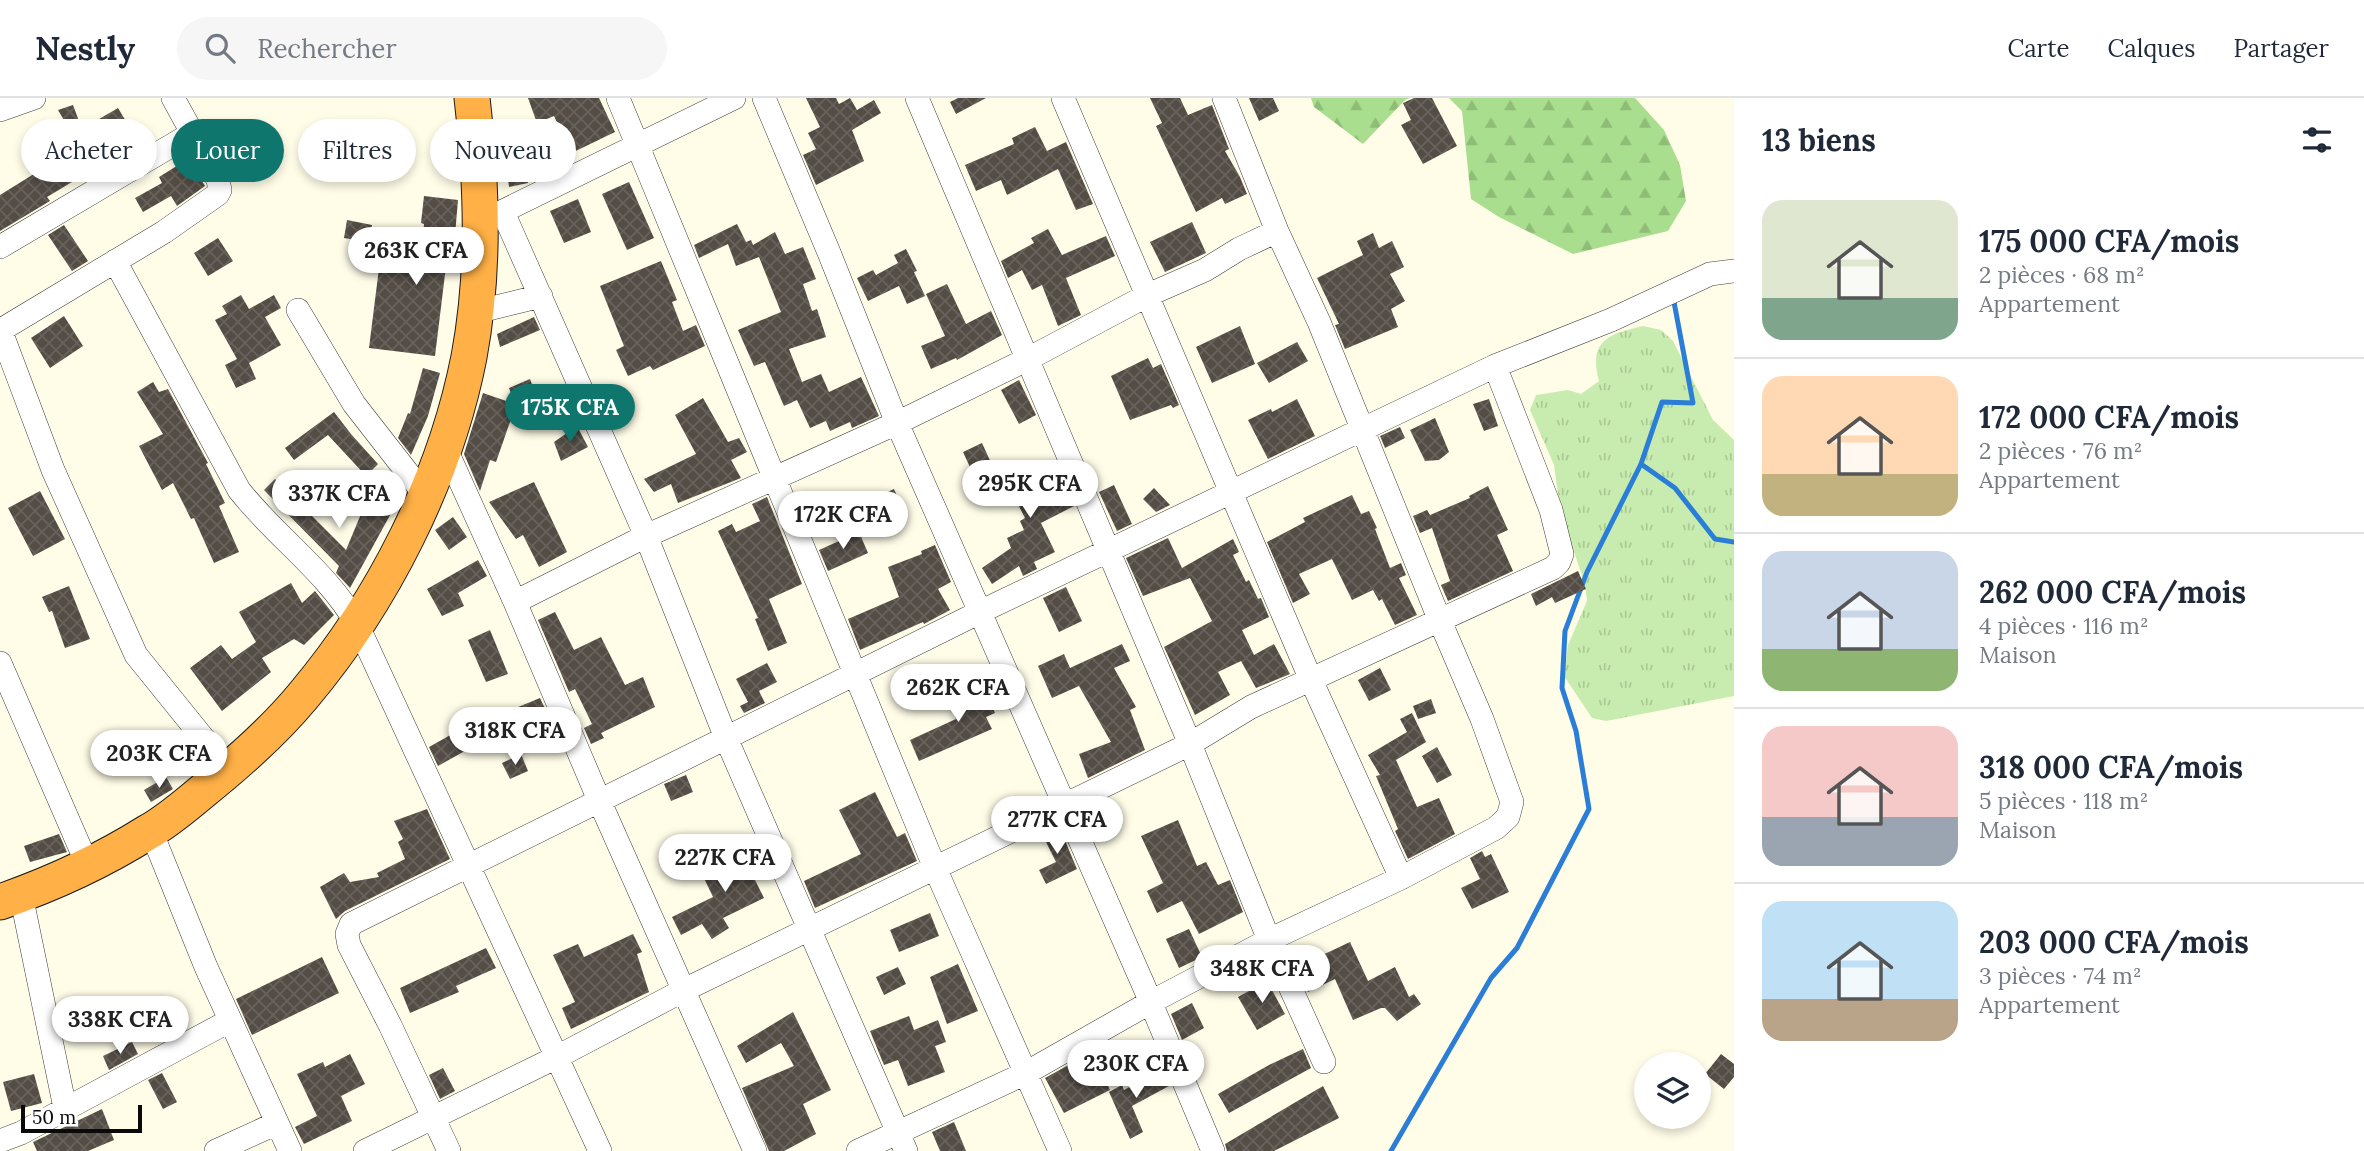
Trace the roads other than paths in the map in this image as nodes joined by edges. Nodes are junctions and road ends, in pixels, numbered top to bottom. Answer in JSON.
{"nodes":[{"id":1,"x":34,"y":98,"type":"edge"},
{"id":2,"x":173,"y":98,"type":"edge"},
{"id":3,"x":472,"y":98,"type":"edge"},
{"id":4,"x":618,"y":98,"type":"edge"},
{"id":5,"x":734,"y":98,"type":"edge"},
{"id":6,"x":764,"y":98,"type":"edge"},
{"id":7,"x":917,"y":98,"type":"edge"},
{"id":8,"x":1063,"y":98,"type":"edge"},
{"id":9,"x":1224,"y":98,"type":"edge"},
{"id":10,"x":0,"y":110,"type":"edge"},
{"id":11,"x":184,"y":119,"type":"edge"},
{"id":12,"x":171,"y":146,"type":"edge"},
{"id":13,"x":639,"y":147,"type":"junction"},
{"id":14,"x":218,"y":182,"type":"edge"},
{"id":15,"x":492,"y":217,"type":"junction"},
{"id":16,"x":1277,"y":231,"type":"junction"},
{"id":17,"x":0,"y":247,"type":"edge"},
{"id":18,"x":115,"y":261,"type":"junction"},
{"id":19,"x":1734,"y":271,"type":"edge"},
{"id":20,"x":1148,"y":295,"type":"junction"},
{"id":21,"x":541,"y":296,"type":"junction"},
{"id":22,"x":298,"y":310,"type":"dead end"},
{"id":23,"x":476,"y":312,"type":"junction"},
{"id":24,"x":0,"y":329,"type":"edge"},
{"id":25,"x":1026,"y":360,"type":"junction"},
{"id":26,"x":1494,"y":366,"type":"junction"},
{"id":27,"x":897,"y":423,"type":"junction"},
{"id":28,"x":1362,"y":430,"type":"junction"},
{"id":29,"x":444,"y":446,"type":"junction"},
{"id":30,"x":776,"y":478,"type":"junction"},
{"id":31,"x":1232,"y":492,"type":"junction"},
{"id":32,"x":425,"y":495,"type":"junction"},
{"id":33,"x":646,"y":536,"type":"junction"},
{"id":34,"x":1108,"y":551,"type":"junction"},
{"id":35,"x":515,"y":602,"type":"junction"},
{"id":36,"x":982,"y":611,"type":"junction"},
{"id":37,"x":1440,"y":621,"type":"junction"},
{"id":38,"x":358,"y":624,"type":"junction"},
{"id":39,"x":0,"y":663,"type":"edge"},
{"id":40,"x":856,"y":675,"type":"junction"},
{"id":41,"x":1311,"y":680,"type":"junction"},
{"id":42,"x":726,"y":738,"type":"junction"},
{"id":43,"x":1191,"y":744,"type":"junction"},
{"id":44,"x":229,"y":770,"type":"junction"},
{"id":45,"x":599,"y":800,"type":"junction"},
{"id":46,"x":1066,"y":805,"type":"junction"},
{"id":47,"x":151,"y":831,"type":"junction"},
{"id":48,"x":467,"y":865,"type":"junction"},
{"id":49,"x":88,"y":866,"type":"junction"},
{"id":50,"x":935,"y":868,"type":"junction"},
{"id":51,"x":1401,"y":878,"type":"junction"},
{"id":52,"x":10,"y":898,"type":"edge"},
{"id":53,"x":810,"y":929,"type":"junction"},
{"id":54,"x":1269,"y":940,"type":"junction"},
{"id":55,"x":682,"y":991,"type":"junction"},
{"id":56,"x":1151,"y":1002,"type":"junction"},
{"id":57,"x":229,"y":1021,"type":"junction"},
{"id":58,"x":557,"y":1057,"type":"junction"},
{"id":59,"x":1324,"y":1062,"type":"dead end"},
{"id":60,"x":1026,"y":1073,"type":"junction"},
{"id":61,"x":65,"y":1108,"type":"junction"},
{"id":62,"x":435,"y":1118,"type":"junction"},
{"id":63,"x":278,"y":1123,"type":"junction"},
{"id":64,"x":0,"y":1141,"type":"edge"},
{"id":65,"x":902,"y":1141,"type":"edge"},
{"id":66,"x":216,"y":1151,"type":"edge"},
{"id":67,"x":290,"y":1151,"type":"edge"},
{"id":68,"x":365,"y":1151,"type":"edge"},
{"id":69,"x":449,"y":1151,"type":"edge"},
{"id":70,"x":600,"y":1151,"type":"edge"},
{"id":71,"x":755,"y":1151,"type":"edge"},
{"id":72,"x":858,"y":1151,"type":"edge"},
{"id":73,"x":1059,"y":1151,"type":"edge"},
{"id":74,"x":1213,"y":1151,"type":"edge"}],
"edges":[{"from":1,"to":10,"type":"street"},
{"from":2,"to":11,"type":"street"},
{"from":3,"to":15,"type":"highway"},
{"from":4,"to":13,"type":"street"},
{"from":5,"to":13,"type":"street"},
{"from":6,"to":27,"type":"street"},
{"from":7,"to":25,"type":"street"},
{"from":8,"to":20,"type":"street"},
{"from":9,"to":16,"type":"street"},
{"from":12,"to":17,"type":"street"},
{"from":13,"to":15,"type":"street"},
{"from":13,"to":30,"type":"street"},
{"from":14,"to":18,"type":"street"},
{"from":15,"to":21,"type":"street"},
{"from":15,"to":23,"type":"highway"},
{"from":16,"to":20,"type":"street"},
{"from":16,"to":28,"type":"street"},
{"from":18,"to":24,"type":"street"},
{"from":18,"to":38,"type":"street"},
{"from":19,"to":26,"type":"street"},
{"from":20,"to":25,"type":"street"},
{"from":20,"to":31,"type":"street"},
{"from":21,"to":23,"type":"street"},
{"from":21,"to":33,"type":"street"},
{"from":22,"to":32,"type":"street"},
{"from":23,"to":29,"type":"highway"},
{"from":24,"to":44,"type":"street"},
{"from":25,"to":27,"type":"street"},
{"from":25,"to":34,"type":"street"},
{"from":26,"to":28,"type":"street"},
{"from":26,"to":37,"type":"street"},
{"from":27,"to":30,"type":"street"},
{"from":27,"to":36,"type":"street"},
{"from":28,"to":31,"type":"street"},
{"from":28,"to":37,"type":"street"},
{"from":29,"to":32,"type":"highway"},
{"from":29,"to":35,"type":"street"},
{"from":30,"to":33,"type":"street"},
{"from":30,"to":40,"type":"street"},
{"from":31,"to":34,"type":"street"},
{"from":31,"to":41,"type":"street"},
{"from":32,"to":38,"type":"highway"},
{"from":33,"to":35,"type":"street"},
{"from":33,"to":42,"type":"street"},
{"from":34,"to":36,"type":"street"},
{"from":34,"to":43,"type":"street"},
{"from":35,"to":45,"type":"street"},
{"from":36,"to":40,"type":"street"},
{"from":36,"to":46,"type":"street"},
{"from":37,"to":41,"type":"street"},
{"from":37,"to":51,"type":"street"},
{"from":38,"to":44,"type":"highway"},
{"from":38,"to":48,"type":"street"},
{"from":39,"to":49,"type":"street"},
{"from":40,"to":42,"type":"street"},
{"from":40,"to":50,"type":"street"},
{"from":41,"to":43,"type":"street"},
{"from":41,"to":51,"type":"street"},
{"from":42,"to":45,"type":"street"},
{"from":42,"to":53,"type":"street"},
{"from":43,"to":46,"type":"street"},
{"from":43,"to":54,"type":"street"},
{"from":44,"to":47,"type":"highway"},
{"from":45,"to":48,"type":"street"},
{"from":45,"to":55,"type":"street"},
{"from":46,"to":50,"type":"street"},
{"from":46,"to":56,"type":"street"},
{"from":47,"to":49,"type":"highway"},
{"from":47,"to":57,"type":"street"},
{"from":48,"to":58,"type":"street"},
{"from":48,"to":62,"type":"street"},
{"from":49,"to":52,"type":"highway"},
{"from":50,"to":53,"type":"street"},
{"from":50,"to":60,"type":"street"},
{"from":51,"to":54,"type":"street"},
{"from":52,"to":61,"type":"street"},
{"from":53,"to":55,"type":"street"},
{"from":53,"to":65,"type":"street"},
{"from":54,"to":56,"type":"street"},
{"from":54,"to":59,"type":"street"},
{"from":55,"to":58,"type":"street"},
{"from":55,"to":71,"type":"street"},
{"from":56,"to":60,"type":"street"},
{"from":56,"to":74,"type":"street"},
{"from":57,"to":61,"type":"street"},
{"from":57,"to":63,"type":"street"},
{"from":58,"to":62,"type":"street"},
{"from":58,"to":70,"type":"street"},
{"from":60,"to":65,"type":"street"},
{"from":60,"to":73,"type":"street"},
{"from":61,"to":64,"type":"street"},
{"from":62,"to":68,"type":"street"},
{"from":62,"to":69,"type":"street"},
{"from":63,"to":66,"type":"street"},
{"from":63,"to":67,"type":"street"},
{"from":65,"to":72,"type":"street"}]}
